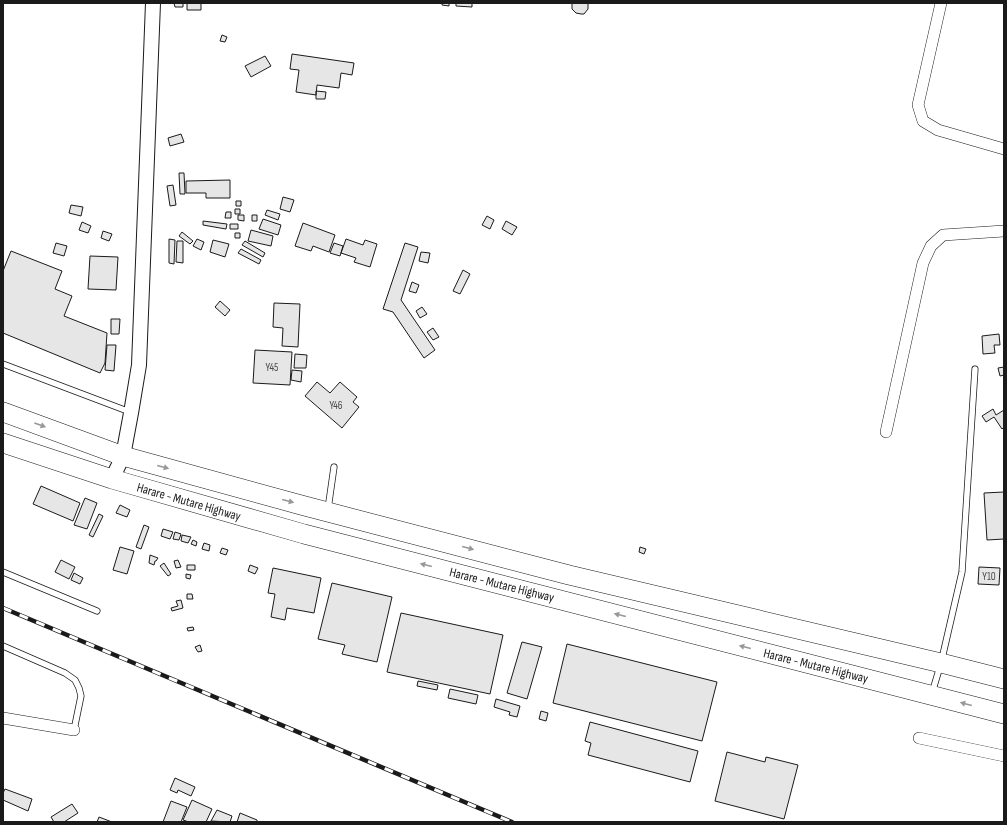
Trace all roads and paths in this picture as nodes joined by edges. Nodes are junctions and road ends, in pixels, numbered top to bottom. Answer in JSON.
{"nodes":[{"id":1,"x":153,"y":3,"type":"edge"},
{"id":2,"x":941,"y":3,"type":"edge"},
{"id":3,"x":1004,"y":149,"type":"edge"},
{"id":4,"x":1004,"y":231,"type":"edge"},
{"id":5,"x":3,"y":364,"type":"edge"},
{"id":6,"x":975,"y":369,"type":"dead end"},
{"id":7,"x":3,"y":412,"type":"edge"},
{"id":8,"x":131,"y":413,"type":"junction"},
{"id":9,"x":886,"y":432,"type":"dead end"},
{"id":10,"x":3,"y":443,"type":"edge"},
{"id":11,"x":122,"y":456,"type":"junction"},
{"id":12,"x":334,"y":467,"type":"dead end"},
{"id":13,"x":112,"y":479,"type":"junction"},
{"id":14,"x":327,"y":512,"type":"junction"},
{"id":15,"x":3,"y":572,"type":"edge"},
{"id":16,"x":97,"y":611,"type":"dead end"},
{"id":17,"x":3,"y":646,"type":"edge"},
{"id":18,"x":941,"y":663,"type":"junction"},
{"id":19,"x":1004,"y":679,"type":"edge"},
{"id":20,"x":931,"y":695,"type":"junction"},
{"id":21,"x":1004,"y":714,"type":"edge"},
{"id":22,"x":3,"y":718,"type":"edge"},
{"id":23,"x":74,"y":730,"type":"joint"},
{"id":24,"x":919,"y":738,"type":"dead end"},
{"id":25,"x":1004,"y":756,"type":"edge"}],
"edges":[{"from":1,"to":8,"type":"street"},
{"from":2,"to":3,"type":"street"},
{"from":4,"to":9,"type":"street"},
{"from":5,"to":8,"type":"lane"},
{"from":6,"to":18,"type":"lane"},
{"from":7,"to":11,"type":"highway","name":"Harare - Mutare Highway","one_way":true},
{"from":8,"to":11,"type":"street"},
{"from":10,"to":13,"type":"highway","name":"Harare - Mutare Highway"},
{"from":11,"to":13,"type":"street"},
{"from":11,"to":14,"type":"highway","name":"Harare - Mutare Highway","one_way":true},
{"from":12,"to":14,"type":"lane"},
{"from":20,"to":13,"type":"highway","name":"Harare - Mutare Highway","one_way":true},
{"from":14,"to":18,"type":"highway","name":"Harare - Mutare Highway","one_way":true},
{"from":15,"to":16,"type":"lane"},
{"from":17,"to":23,"type":"lane"},
{"from":18,"to":19,"type":"highway","name":"Harare - Mutare Highway"},
{"from":18,"to":20,"type":"lane"},
{"from":21,"to":20,"type":"highway","name":"Harare - Mutare Highway","one_way":true},
{"from":22,"to":23,"type":"street"},
{"from":24,"to":25,"type":"street"}]}
